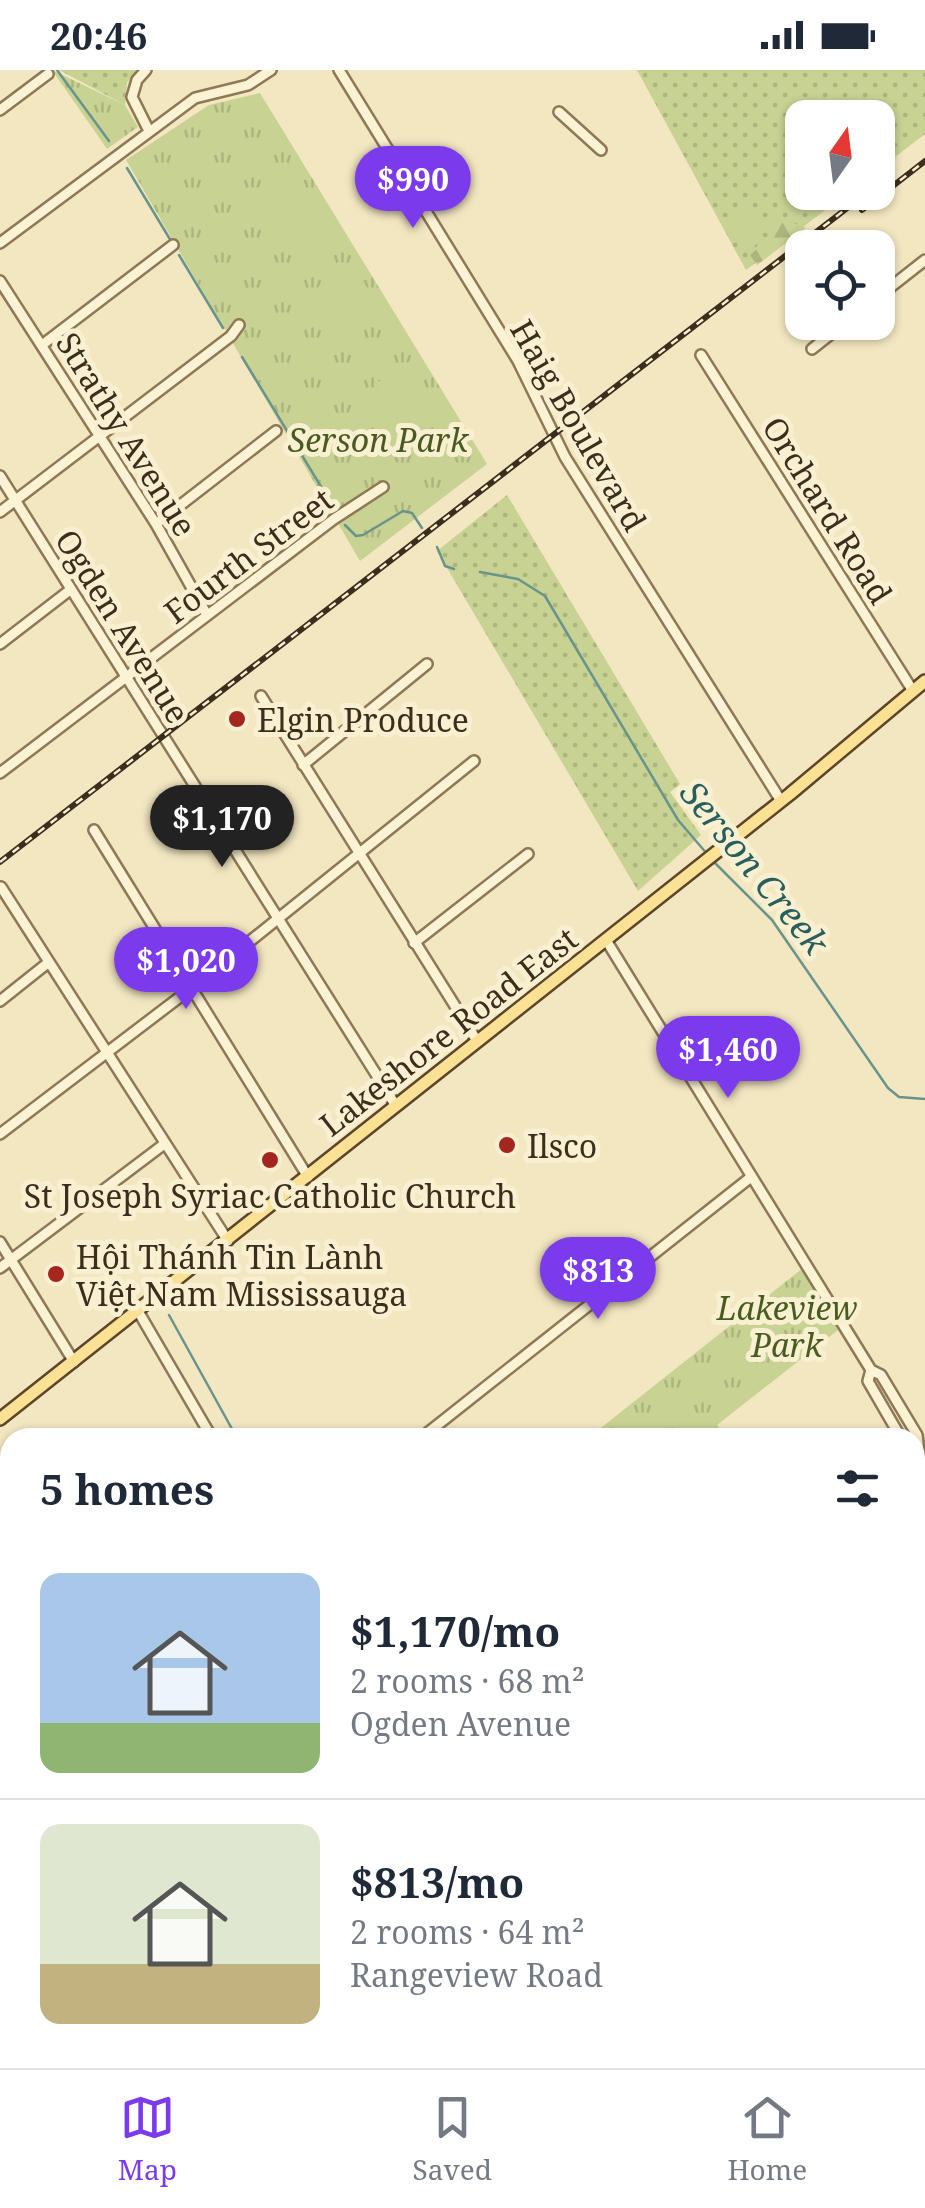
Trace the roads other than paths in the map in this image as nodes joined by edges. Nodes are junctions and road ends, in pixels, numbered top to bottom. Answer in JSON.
{"nodes":[{"id":1,"x":146,"y":70,"type":"edge"},
{"id":2,"x":271,"y":70,"type":"edge"},
{"id":3,"x":339,"y":70,"type":"edge"},
{"id":4,"x":48,"y":74,"type":"dead end"},
{"id":5,"x":0,"y":110,"type":"edge"},
{"id":6,"x":558,"y":112,"type":"dead end"},
{"id":7,"x":149,"y":130,"type":"junction"},
{"id":8,"x":601,"y":150,"type":"dead end"},
{"id":9,"x":0,"y":243,"type":"edge"},
{"id":10,"x":173,"y":245,"type":"dead end"},
{"id":11,"x":925,"y":260,"type":"edge"},
{"id":12,"x":0,"y":281,"type":"edge"},
{"id":13,"x":895,"y":284,"type":"edge"},
{"id":14,"x":239,"y":324,"type":"dead end"},
{"id":15,"x":823,"y":340,"type":"edge"},
{"id":16,"x":42,"y":345,"type":"junction"},
{"id":17,"x":812,"y":349,"type":"dead end"},
{"id":18,"x":701,"y":355,"type":"dead end"},
{"id":19,"x":276,"y":431,"type":"dead end"},
{"id":20,"x":96,"y":435,"type":"junction"},
{"id":21,"x":0,"y":476,"type":"edge"},
{"id":22,"x":383,"y":487,"type":"dead end"},
{"id":23,"x":15,"y":500,"type":"junction"},
{"id":24,"x":0,"y":512,"type":"edge"},
{"id":25,"x":156,"y":524,"type":"junction"},
{"id":26,"x":70,"y":590,"type":"junction"},
{"id":27,"x":208,"y":615,"type":"junction"},
{"id":28,"x":0,"y":644,"type":"edge"},
{"id":29,"x":426,"y":664,"type":"dead end"},
{"id":30,"x":125,"y":678,"type":"junction"},
{"id":31,"x":925,"y":681,"type":"edge"},
{"id":32,"x":913,"y":691,"type":"junction"},
{"id":33,"x":260,"y":696,"type":"dead end"},
{"id":34,"x":474,"y":761,"type":"dead end"},
{"id":35,"x":303,"y":764,"type":"junction"},
{"id":36,"x":0,"y":774,"type":"edge"},
{"id":37,"x":781,"y":801,"type":"junction"},
{"id":38,"x":94,"y":830,"type":"dead end"},
{"id":39,"x":528,"y":854,"type":"dead end"},
{"id":40,"x":358,"y":856,"type":"junction"},
{"id":41,"x":1,"y":887,"type":"edge"},
{"id":42,"x":276,"y":919,"type":"junction"},
{"id":43,"x":606,"y":940,"type":"junction"},
{"id":44,"x":414,"y":942,"type":"junction"},
{"id":45,"x":49,"y":962,"type":"junction"},
{"id":46,"x":193,"y":987,"type":"junction"},
{"id":47,"x":0,"y":1001,"type":"edge"},
{"id":48,"x":477,"y":1041,"type":"junction"},
{"id":49,"x":106,"y":1054,"type":"junction"},
{"id":50,"x":396,"y":1106,"type":"junction"},
{"id":51,"x":0,"y":1134,"type":"edge"},
{"id":52,"x":163,"y":1145,"type":"junction"},
{"id":53,"x":308,"y":1176,"type":"junction"},
{"id":54,"x":752,"y":1177,"type":"junction"},
{"id":55,"x":228,"y":1241,"type":"junction"},
{"id":56,"x":0,"y":1242,"type":"edge"},
{"id":57,"x":11,"y":1260,"type":"junction"},
{"id":58,"x":0,"y":1268,"type":"edge"},
{"id":59,"x":138,"y":1312,"type":"junction"},
{"id":60,"x":74,"y":1362,"type":"junction"},
{"id":61,"x":871,"y":1370,"type":"junction"},
{"id":62,"x":0,"y":1418,"type":"edge"},
{"id":63,"x":206,"y":1428,"type":"edge"},
{"id":64,"x":435,"y":1428,"type":"edge"},
{"id":65,"x":895,"y":1428,"type":"edge"},
{"id":66,"x":913,"y":1428,"type":"edge"}],
"edges":[{"from":1,"to":7,"type":"street"},
{"from":2,"to":7,"type":"street"},
{"from":3,"to":37,"type":"street","name":"Haig Boulevard"},
{"from":4,"to":5,"type":"street"},
{"from":6,"to":8,"type":"street"},
{"from":7,"to":9,"type":"street"},
{"from":10,"to":16,"type":"street"},
{"from":11,"to":13,"type":"street"},
{"from":12,"to":16,"type":"street","name":"Strathy Avenue"},
{"from":14,"to":20,"type":"street"},
{"from":15,"to":17,"type":"street"},
{"from":16,"to":20,"type":"street","name":"Strathy Avenue"},
{"from":18,"to":32,"type":"street","name":"Orchard Road"},
{"from":19,"to":25,"type":"street"},
{"from":20,"to":23,"type":"street"},
{"from":20,"to":25,"type":"street","name":"Strathy Avenue"},
{"from":21,"to":23,"type":"street","name":"Ogden Avenue"},
{"from":22,"to":27,"type":"street","name":"Fourth Street"},
{"from":23,"to":24,"type":"street"},
{"from":23,"to":26,"type":"street","name":"Ogden Avenue"},
{"from":25,"to":27,"type":"street","name":"Strathy Avenue"},
{"from":26,"to":28,"type":"street"},
{"from":26,"to":30,"type":"street","name":"Ogden Avenue"},
{"from":27,"to":30,"type":"street","name":"Fourth Street"},
{"from":29,"to":35,"type":"street"},
{"from":30,"to":36,"type":"street","name":"Fourth Street"},
{"from":30,"to":42,"type":"street","name":"Ogden Avenue"},
{"from":31,"to":32,"type":"main road","name":"Lakeshore Road East"},
{"from":32,"to":37,"type":"main road","name":"Lakeshore Road East"},
{"from":33,"to":35,"type":"street"},
{"from":34,"to":40,"type":"street"},
{"from":35,"to":40,"type":"street"},
{"from":37,"to":43,"type":"main road","name":"Lakeshore Road East"},
{"from":38,"to":46,"type":"street"},
{"from":39,"to":44,"type":"street"},
{"from":40,"to":42,"type":"street"},
{"from":40,"to":44,"type":"street"},
{"from":41,"to":45,"type":"street"},
{"from":42,"to":46,"type":"street"},
{"from":42,"to":50,"type":"street","name":"Ogden Avenue"},
{"from":43,"to":48,"type":"main road","name":"Lakeshore Road East"},
{"from":43,"to":54,"type":"street"},
{"from":44,"to":48,"type":"street"},
{"from":45,"to":47,"type":"street"},
{"from":45,"to":49,"type":"street"},
{"from":46,"to":49,"type":"street"},
{"from":46,"to":53,"type":"street"},
{"from":48,"to":50,"type":"main road","name":"Lakeshore Road East"},
{"from":49,"to":51,"type":"street"},
{"from":49,"to":52,"type":"street"},
{"from":50,"to":53,"type":"main road","name":"Lakeshore Road East"},
{"from":52,"to":55,"type":"street"},
{"from":52,"to":57,"type":"street"},
{"from":53,"to":55,"type":"main road","name":"Lakeshore Road East"},
{"from":54,"to":61,"type":"street"},
{"from":54,"to":64,"type":"street"},
{"from":55,"to":59,"type":"main road","name":"Lakeshore Road East"},
{"from":56,"to":57,"type":"street"},
{"from":57,"to":58,"type":"street"},
{"from":57,"to":60,"type":"street"},
{"from":59,"to":60,"type":"main road","name":"Lakeshore Road East"},
{"from":59,"to":63,"type":"street"},
{"from":60,"to":62,"type":"main road","name":"Lakeshore Road East"},
{"from":61,"to":65,"type":"street"},
{"from":61,"to":66,"type":"street"}]}
